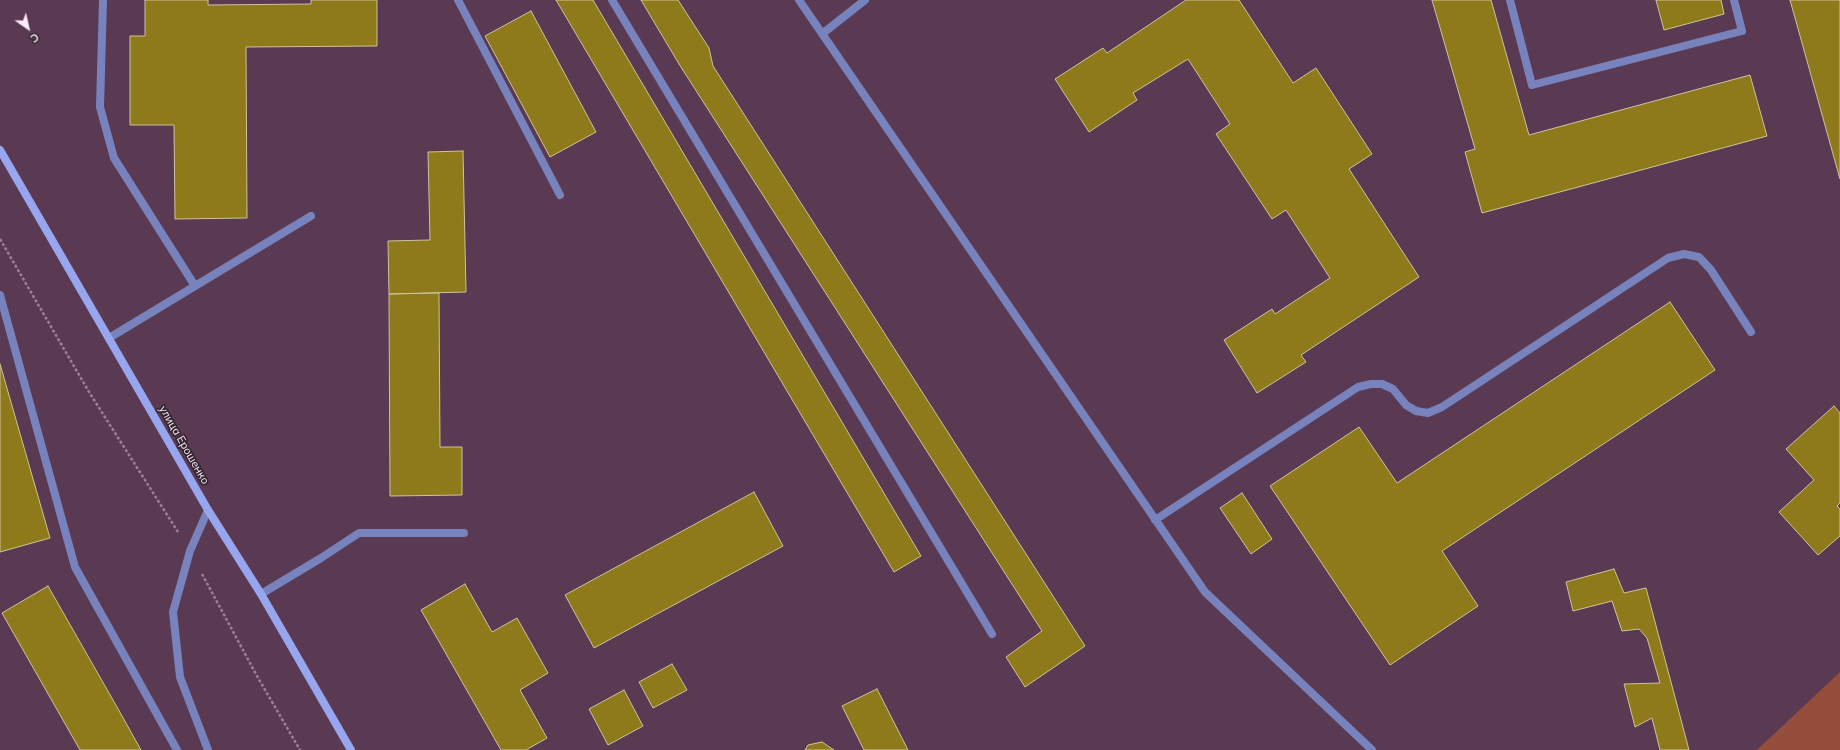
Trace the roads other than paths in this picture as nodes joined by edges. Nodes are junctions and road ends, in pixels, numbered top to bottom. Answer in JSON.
{"nodes":[{"id":1,"x":103,"y":0,"type":"edge"},
{"id":2,"x":458,"y":0,"type":"edge"},
{"id":3,"x":612,"y":0,"type":"edge"},
{"id":4,"x":799,"y":0,"type":"edge"},
{"id":5,"x":865,"y":0,"type":"edge"},
{"id":6,"x":1510,"y":0,"type":"edge"},
{"id":7,"x":1734,"y":0,"type":"edge"},
{"id":8,"x":822,"y":34,"type":"junction"},
{"id":9,"x":0,"y":150,"type":"edge"},
{"id":10,"x":560,"y":194,"type":"dead end"},
{"id":11,"x":311,"y":216,"type":"dead end"},
{"id":12,"x":195,"y":286,"type":"junction"},
{"id":13,"x":0,"y":295,"type":"edge"},
{"id":14,"x":1751,"y":332,"type":"dead end"},
{"id":15,"x":109,"y":338,"type":"junction"},
{"id":16,"x":208,"y":510,"type":"junction"},
{"id":17,"x":1155,"y":520,"type":"junction"},
{"id":18,"x":464,"y":533,"type":"dead end"},
{"id":19,"x":261,"y":594,"type":"junction"},
{"id":20,"x":992,"y":634,"type":"dead end"},
{"id":21,"x":177,"y":750,"type":"edge"},
{"id":22,"x":208,"y":750,"type":"edge"},
{"id":23,"x":351,"y":750,"type":"edge"},
{"id":24,"x":1372,"y":750,"type":"edge"}],
"edges":[{"from":1,"to":12,"type":"lane"},
{"from":2,"to":10,"type":"lane"},
{"from":3,"to":20,"type":"lane"},
{"from":4,"to":8,"type":"lane"},
{"from":5,"to":8,"type":"lane"},
{"from":6,"to":7,"type":"lane"},
{"from":8,"to":17,"type":"lane"},
{"from":9,"to":15,"type":"main road","name":"улица Ерошенко"},
{"from":11,"to":12,"type":"lane"},
{"from":12,"to":15,"type":"lane"},
{"from":13,"to":21,"type":"lane"},
{"from":14,"to":17,"type":"lane"},
{"from":15,"to":16,"type":"main road","name":"улица Ерошенко"},
{"from":16,"to":19,"type":"main road","name":"улица Ерошенко"},
{"from":16,"to":22,"type":"lane"},
{"from":17,"to":24,"type":"lane"},
{"from":18,"to":19,"type":"lane"},
{"from":19,"to":23,"type":"main road","name":"улица Ерошенко"}]}
